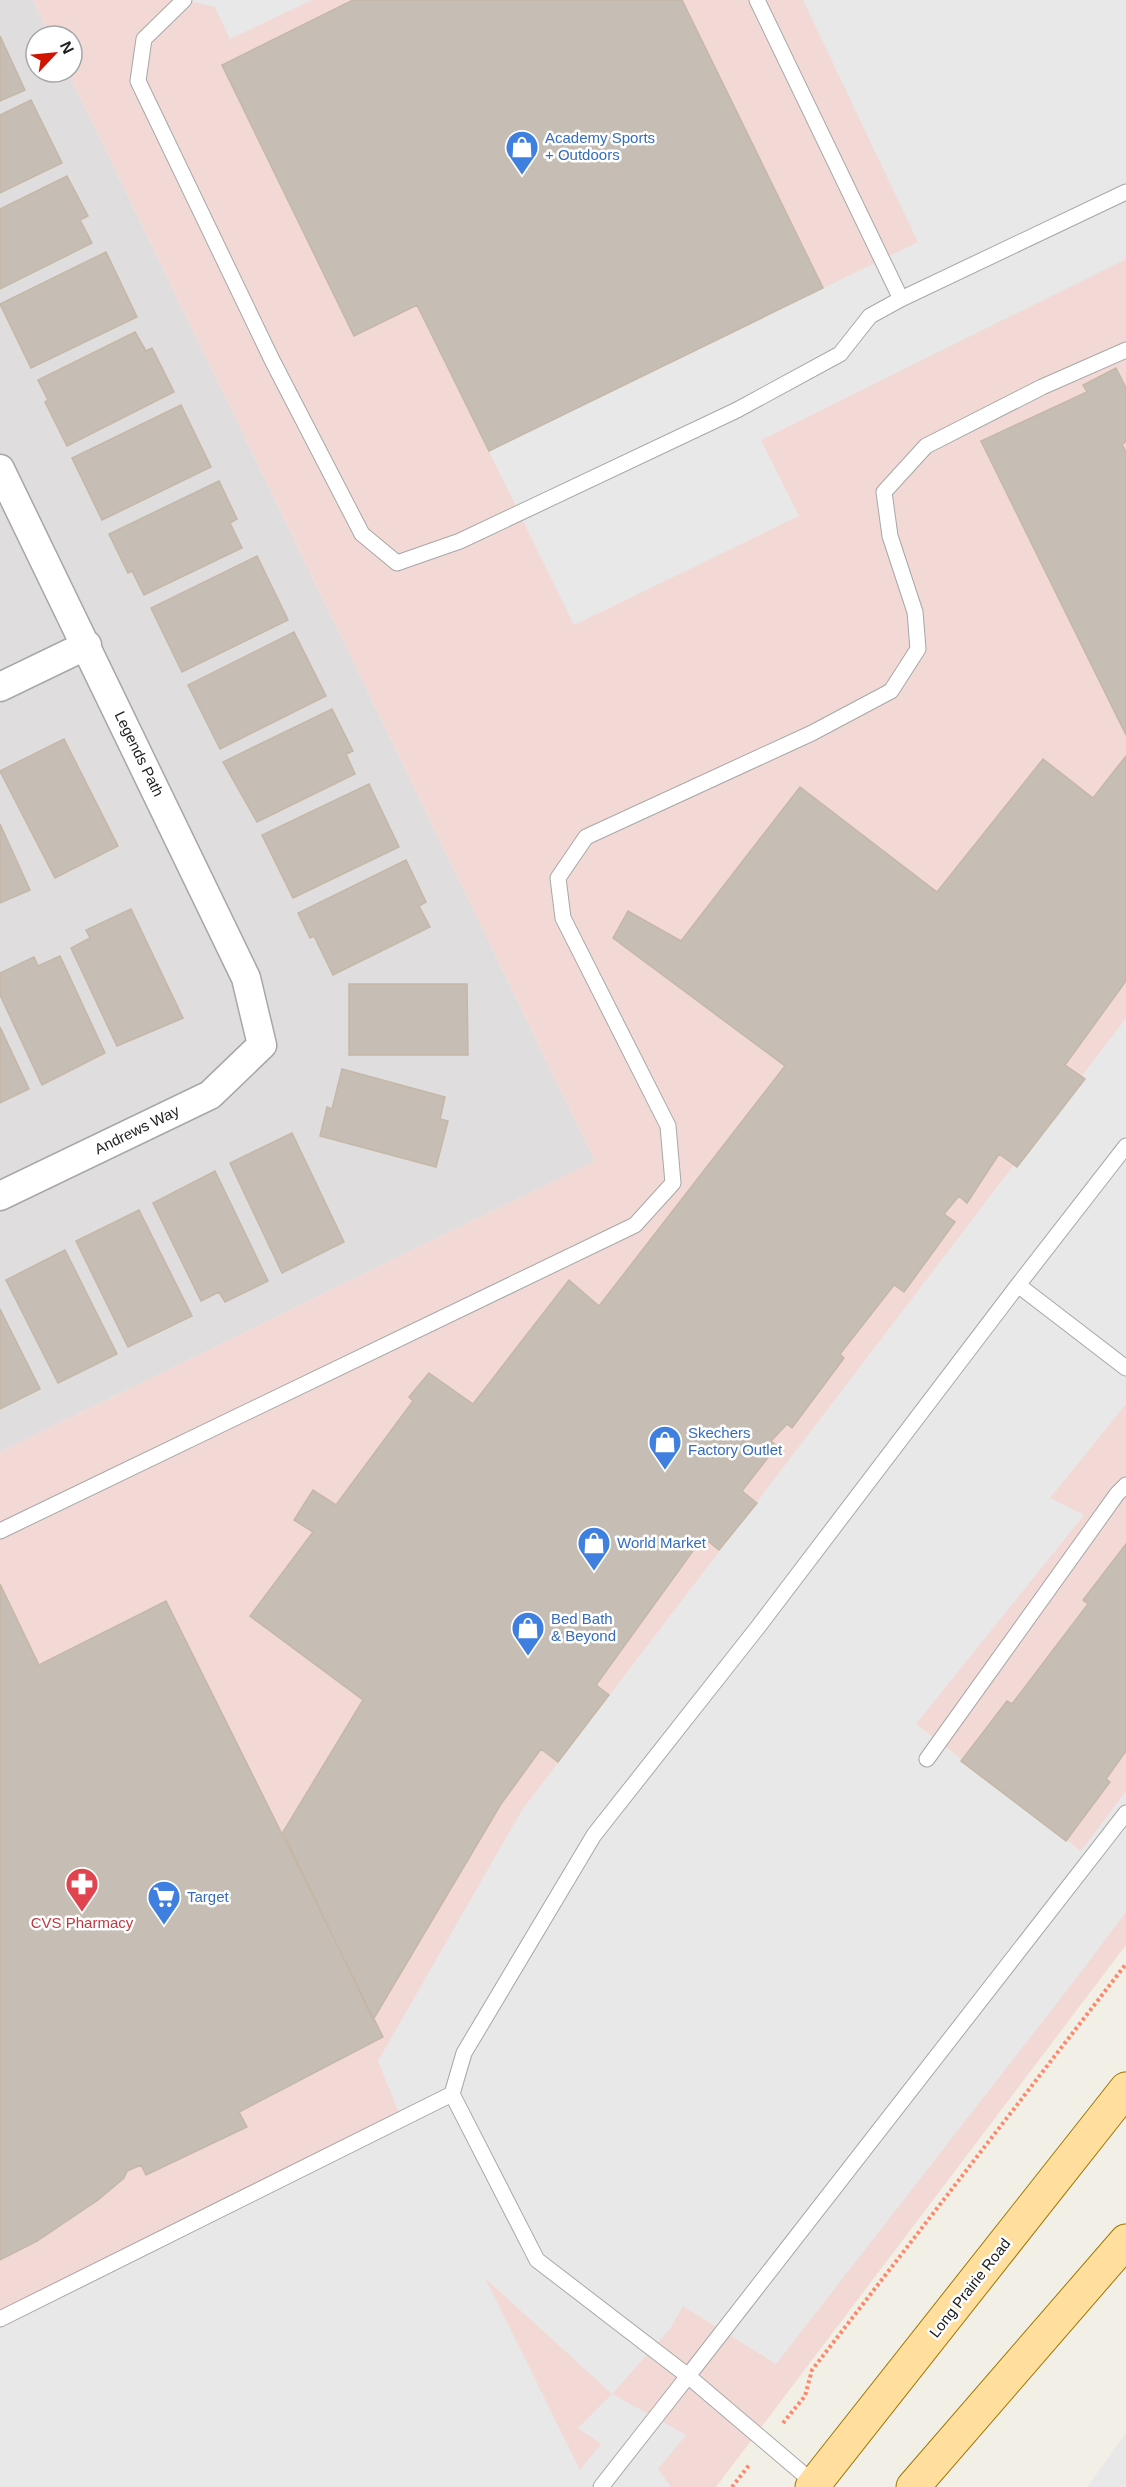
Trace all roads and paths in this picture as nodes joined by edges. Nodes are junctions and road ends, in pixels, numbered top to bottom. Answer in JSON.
{"nodes":[{"id":1,"x":184,"y":0,"type":"edge"},
{"id":2,"x":757,"y":0,"type":"edge"},
{"id":3,"x":1126,"y":192,"type":"edge"},
{"id":4,"x":901,"y":299,"type":"junction"},
{"id":5,"x":1126,"y":350,"type":"edge"},
{"id":6,"x":0,"y":469,"type":"edge"},
{"id":7,"x":87,"y":645,"type":"junction"},
{"id":8,"x":0,"y":687,"type":"edge"},
{"id":9,"x":262,"y":1045,"type":"joint"},
{"id":10,"x":1126,"y":1146,"type":"edge"},
{"id":11,"x":0,"y":1196,"type":"edge"},
{"id":12,"x":1018,"y":1285,"type":"junction"},
{"id":13,"x":1126,"y":1368,"type":"edge"},
{"id":14,"x":1126,"y":1485,"type":"edge"},
{"id":15,"x":0,"y":1531,"type":"edge"},
{"id":16,"x":927,"y":1759,"type":"dead end"},
{"id":17,"x":1126,"y":1812,"type":"edge"},
{"id":18,"x":1126,"y":1964,"type":"edge"},
{"id":19,"x":1126,"y":2089,"type":"edge"},
{"id":20,"x":452,"y":2094,"type":"junction"},
{"id":21,"x":1126,"y":2241,"type":"edge"},
{"id":22,"x":0,"y":2319,"type":"edge"},
{"id":23,"x":688,"y":2376,"type":"junction"},
{"id":24,"x":767,"y":2444,"type":"junction"},
{"id":25,"x":816,"y":2486,"type":"edge"},
{"id":26,"x":602,"y":2487,"type":"edge"},
{"id":27,"x":732,"y":2487,"type":"edge"},
{"id":28,"x":913,"y":2487,"type":"edge"}],
"edges":[{"from":1,"to":4,"type":"lane"},
{"from":2,"to":4,"type":"lane"},
{"from":3,"to":4,"type":"lane"},
{"from":5,"to":15,"type":"lane"},
{"from":6,"to":7,"type":"street","name":"Legends Path"},
{"from":7,"to":8,"type":"street"},
{"from":7,"to":9,"type":"street","name":"Legends Path"},
{"from":9,"to":11,"type":"street","name":"Andrews Way"},
{"from":10,"to":12,"type":"lane"},
{"from":12,"to":13,"type":"lane"},
{"from":12,"to":20,"type":"lane"},
{"from":14,"to":16,"type":"lane"},
{"from":17,"to":23,"type":"lane"},
{"from":18,"to":24,"type":"path"},
{"from":19,"to":25,"type":"main road","name":"Long Prairie Road"},
{"from":20,"to":22,"type":"lane"},
{"from":20,"to":23,"type":"lane"},
{"from":21,"to":28,"type":"main road"},
{"from":23,"to":24,"type":"lane"},
{"from":23,"to":26,"type":"lane"},
{"from":24,"to":25,"type":"lane"},
{"from":24,"to":27,"type":"path"}]}
